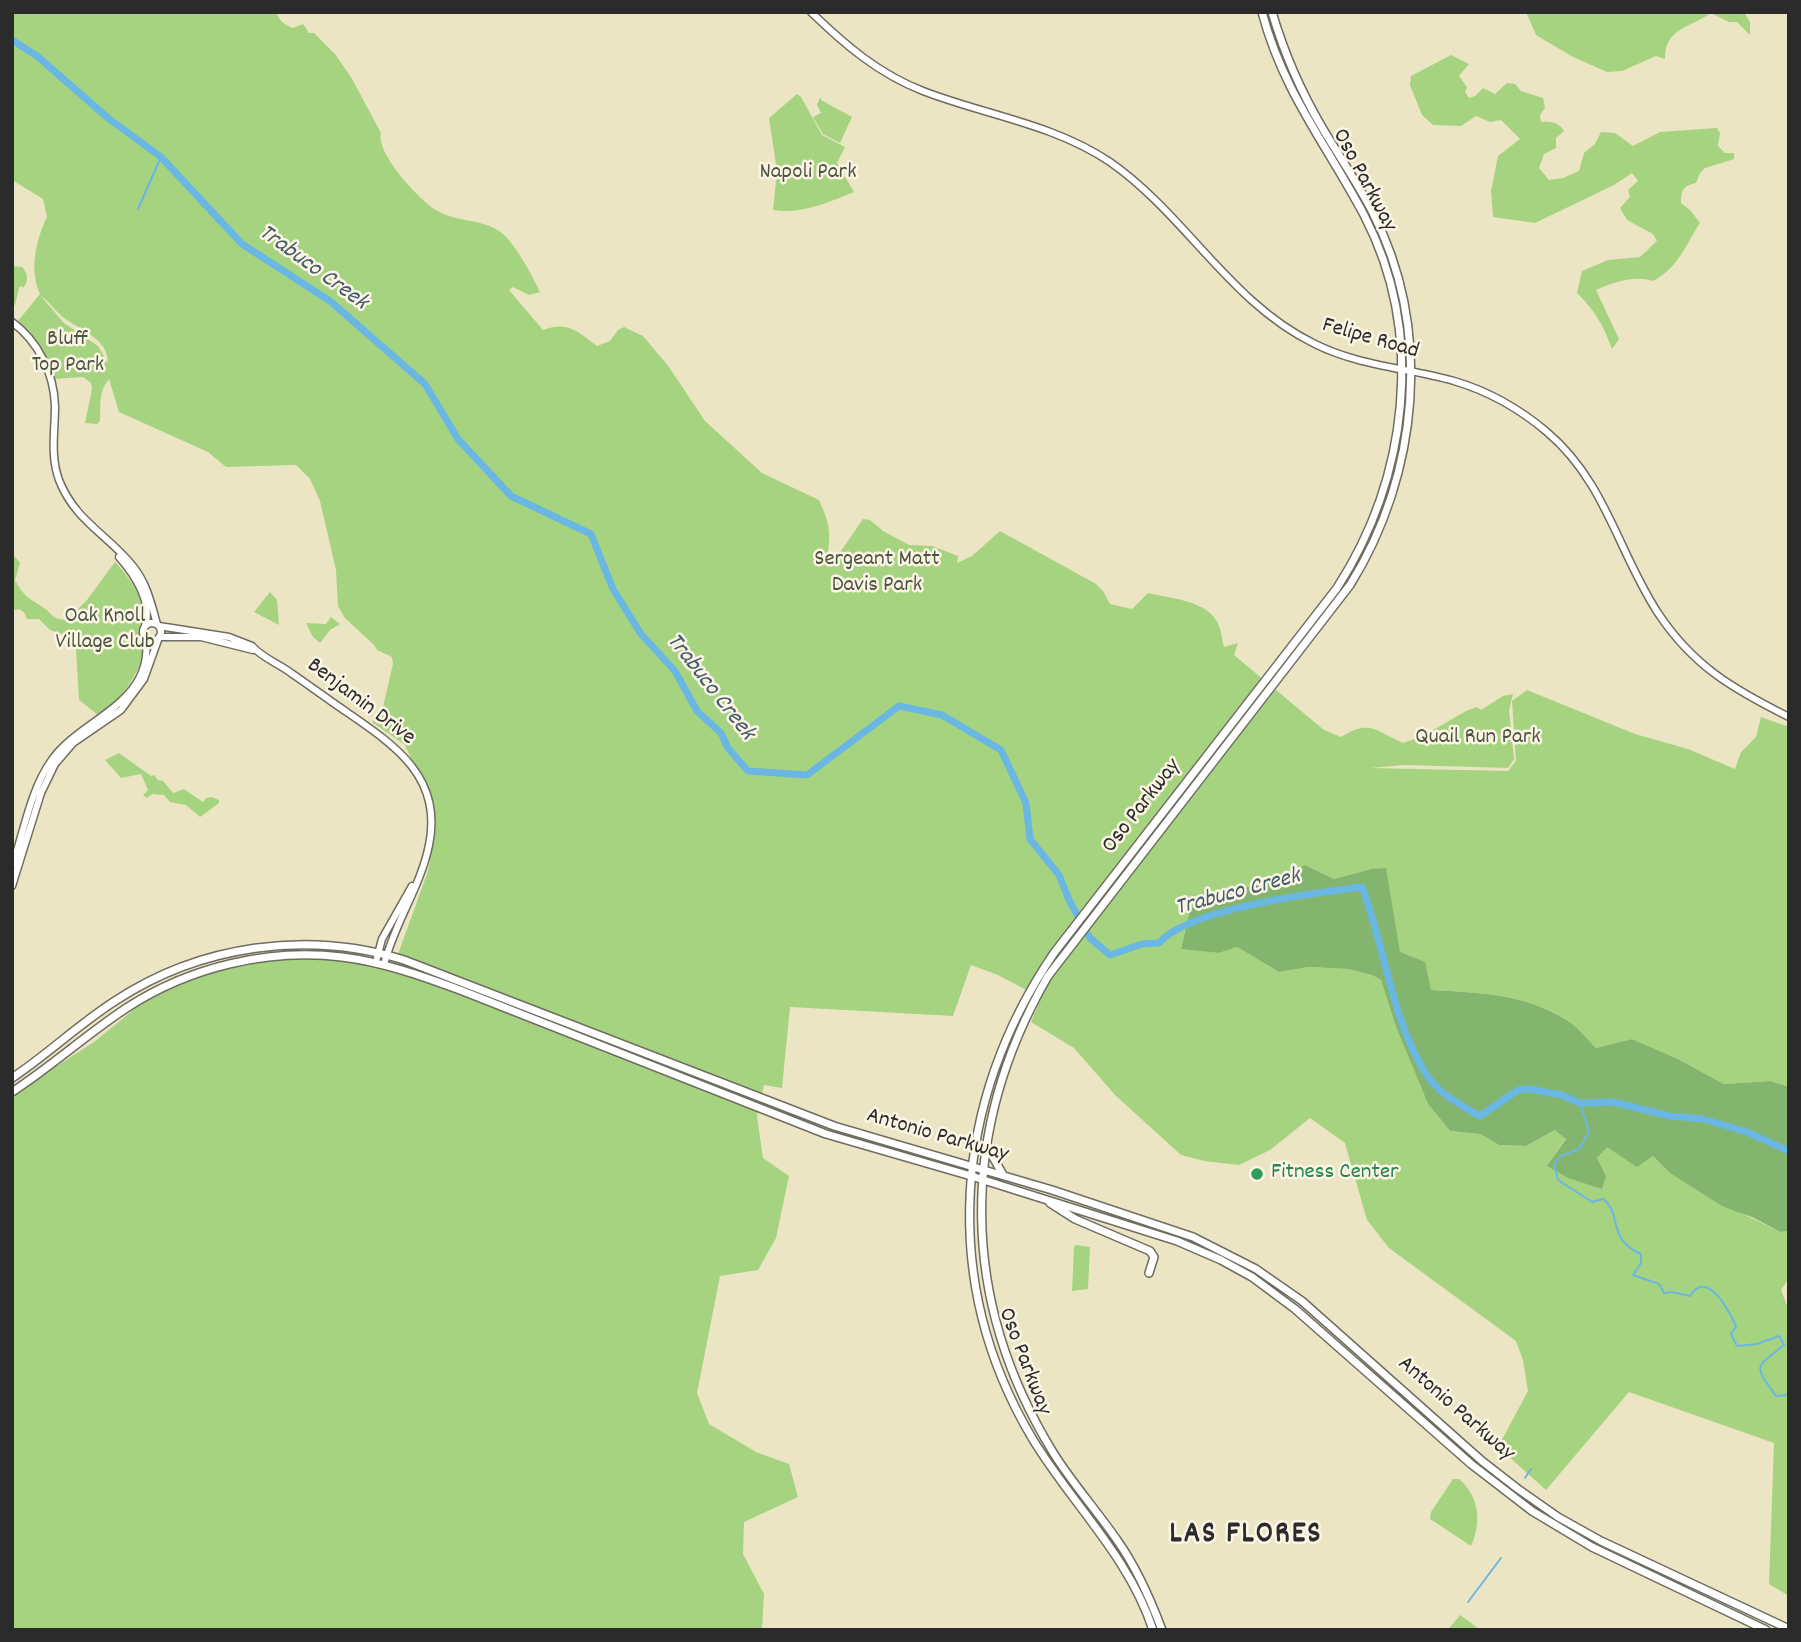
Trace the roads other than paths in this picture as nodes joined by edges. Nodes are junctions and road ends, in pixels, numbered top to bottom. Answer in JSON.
{"nodes":[{"id":1,"x":811,"y":12,"type":"edge"},
{"id":2,"x":1262,"y":12,"type":"edge"},
{"id":3,"x":1272,"y":12,"type":"edge"},
{"id":4,"x":12,"y":324,"type":"edge"},
{"id":5,"x":1401,"y":370,"type":"junction"},
{"id":6,"x":1411,"y":372,"type":"junction"},
{"id":7,"x":158,"y":625,"type":"junction"},
{"id":8,"x":145,"y":626,"type":"junction"},
{"id":9,"x":159,"y":638,"type":"junction"},
{"id":10,"x":146,"y":640,"type":"junction"},
{"id":11,"x":255,"y":650,"type":"junction"},
{"id":12,"x":1789,"y":716,"type":"edge"},
{"id":13,"x":12,"y":866,"type":"edge"},
{"id":14,"x":417,"y":879,"type":"junction"},
{"id":15,"x":12,"y":886,"type":"edge"},
{"id":16,"x":378,"y":953,"type":"junction"},
{"id":17,"x":387,"y":955,"type":"junction"},
{"id":18,"x":1056,"y":956,"type":"junction"},
{"id":19,"x":380,"y":964,"type":"junction"},
{"id":20,"x":547,"y":1020,"type":"junction"},
{"id":21,"x":12,"y":1078,"type":"edge"},
{"id":22,"x":12,"y":1093,"type":"edge"},
{"id":23,"x":894,"y":1143,"type":"junction"},
{"id":24,"x":986,"y":1145,"type":"junction"},
{"id":25,"x":887,"y":1151,"type":"junction"},
{"id":26,"x":971,"y":1166,"type":"junction"},
{"id":27,"x":983,"y":1170,"type":"junction"},
{"id":28,"x":971,"y":1176,"type":"junction"},
{"id":29,"x":1003,"y":1176,"type":"junction"},
{"id":30,"x":982,"y":1181,"type":"junction"},
{"id":31,"x":1046,"y":1200,"type":"junction"},
{"id":32,"x":1149,"y":1273,"type":"dead end"},
{"id":33,"x":1789,"y":1629,"type":"edge"},
{"id":34,"x":1153,"y":1630,"type":"edge"},
{"id":35,"x":1162,"y":1630,"type":"edge"},
{"id":36,"x":1766,"y":1630,"type":"edge"}],
"edges":[{"from":1,"to":5,"type":"main road","name":"Felipe Road"},
{"from":2,"to":5,"type":"main road","name":"Oso Parkway"},
{"from":3,"to":6,"type":"main road","name":"Oso Parkway"},
{"from":4,"to":7,"type":"main road"},
{"from":4,"to":8,"type":"main road"},
{"from":5,"to":6,"type":"main road","name":"Felipe Road"},
{"from":5,"to":18,"type":"main road","name":"Oso Parkway"},
{"from":6,"to":12,"type":"main road","name":"Felipe Road"},
{"from":6,"to":18,"type":"main road","name":"Oso Parkway"},
{"from":7,"to":8,"type":"main road","name":"Benjamin Drive"},
{"from":7,"to":9,"type":"main road"},
{"from":7,"to":11,"type":"main road","name":"Benjamin Drive"},
{"from":8,"to":10,"type":"main road"},
{"from":9,"to":10,"type":"main road","name":"Benjamin Drive"},
{"from":9,"to":11,"type":"main road","name":"Benjamin Drive"},
{"from":9,"to":15,"type":"main road"},
{"from":10,"to":13,"type":"main road"},
{"from":11,"to":14,"type":"main road","name":"Benjamin Drive"},
{"from":14,"to":16,"type":"main road","name":"Benjamin Drive"},
{"from":14,"to":17,"type":"main road","name":"Benjamin Drive"},
{"from":16,"to":17,"type":"main road","name":"Antonio Parkway"},
{"from":16,"to":19,"type":"main road","name":"Benjamin Drive"},
{"from":16,"to":21,"type":"main road","name":"Antonio Parkway"},
{"from":17,"to":19,"type":"main road","name":"Benjamin Drive"},
{"from":17,"to":20,"type":"main road","name":"Antonio Parkway"},
{"from":18,"to":24,"type":"main road","name":"Oso Parkway"},
{"from":18,"to":26,"type":"main road","name":"Oso Parkway"},
{"from":19,"to":20,"type":"main road","name":"Antonio Parkway"},
{"from":19,"to":22,"type":"main road","name":"Antonio Parkway"},
{"from":20,"to":23,"type":"main road","name":"Antonio Parkway"},
{"from":20,"to":25,"type":"main road","name":"Antonio Parkway"},
{"from":23,"to":25,"type":"main road"},
{"from":23,"to":26,"type":"main road","name":"Antonio Parkway"},
{"from":24,"to":27,"type":"main road","name":"Oso Parkway"},
{"from":24,"to":29,"type":"main road"},
{"from":25,"to":28,"type":"main road","name":"Antonio Parkway"},
{"from":26,"to":27,"type":"main road","name":"Antonio Parkway"},
{"from":26,"to":28,"type":"main road","name":"Oso Parkway"},
{"from":27,"to":29,"type":"main road","name":"Antonio Parkway"},
{"from":27,"to":30,"type":"main road","name":"Oso Parkway"},
{"from":28,"to":30,"type":"main road","name":"Antonio Parkway"},
{"from":28,"to":34,"type":"main road","name":"Oso Parkway"},
{"from":29,"to":33,"type":"main road","name":"Antonio Parkway"},
{"from":30,"to":31,"type":"main road","name":"Antonio Parkway"},
{"from":30,"to":35,"type":"main road","name":"Oso Parkway"},
{"from":31,"to":32,"type":"main road"},
{"from":31,"to":36,"type":"main road","name":"Antonio Parkway"}]}
